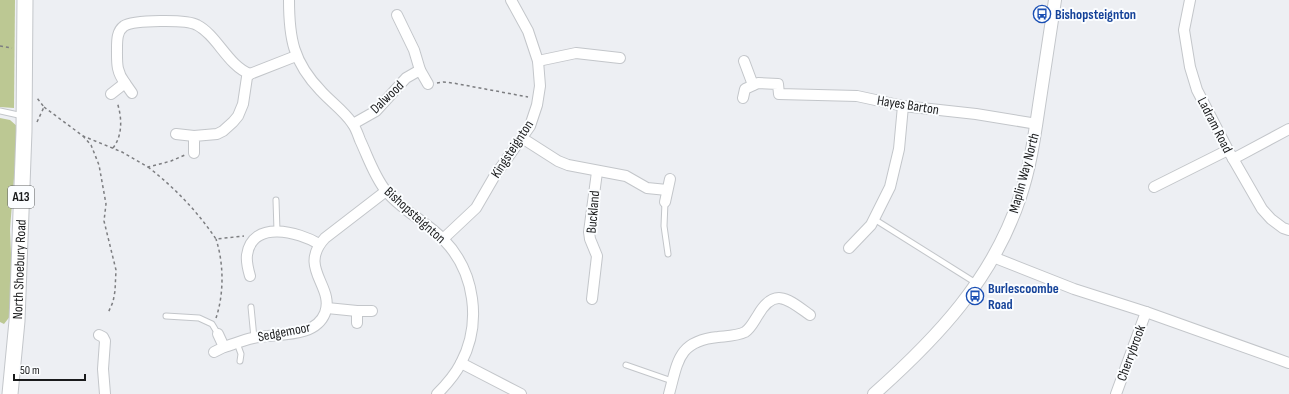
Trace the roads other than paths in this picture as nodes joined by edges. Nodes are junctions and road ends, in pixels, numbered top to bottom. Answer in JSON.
{"nodes":[{"id":1,"x":25,"y":0,"type":"edge"},
{"id":2,"x":289,"y":0,"type":"edge"},
{"id":3,"x":511,"y":0,"type":"edge"},
{"id":4,"x":1055,"y":0,"type":"edge"},
{"id":5,"x":1190,"y":0,"type":"edge"},
{"id":6,"x":397,"y":15,"type":"dead end"},
{"id":7,"x":296,"y":56,"type":"junction"},
{"id":8,"x":620,"y":58,"type":"dead end"},
{"id":9,"x":538,"y":61,"type":"junction"},
{"id":10,"x":744,"y":61,"type":"dead end"},
{"id":11,"x":420,"y":70,"type":"junction"},
{"id":12,"x":250,"y":74,"type":"junction"},
{"id":13,"x":124,"y":83,"type":"junction"},
{"id":14,"x":428,"y":84,"type":"road end"},
{"id":15,"x":753,"y":85,"type":"junction"},
{"id":16,"x":132,"y":93,"type":"dead end"},
{"id":17,"x":113,"y":96,"type":"road end"},
{"id":18,"x":743,"y":98,"type":"dead end"},
{"id":19,"x":903,"y":106,"type":"junction"},
{"id":20,"x":0,"y":111,"type":"edge"},
{"id":21,"x":30,"y":121,"type":"junction"},
{"id":22,"x":353,"y":124,"type":"junction"},
{"id":23,"x":1037,"y":124,"type":"junction"},
{"id":24,"x":1289,"y":130,"type":"edge"},
{"id":25,"x":176,"y":134,"type":"dead end"},
{"id":26,"x":194,"y":136,"type":"junction"},
{"id":27,"x":522,"y":138,"type":"junction"},
{"id":28,"x":194,"y":152,"type":"road end"},
{"id":29,"x":1230,"y":154,"type":"junction"},
{"id":30,"x":596,"y":172,"type":"junction"},
{"id":31,"x":670,"y":179,"type":"dead end"},
{"id":32,"x":1154,"y":186,"type":"dead end"},
{"id":33,"x":667,"y":190,"type":"junction"},
{"id":34,"x":386,"y":192,"type":"junction"},
{"id":35,"x":276,"y":200,"type":"dead end"},
{"id":36,"x":666,"y":202,"type":"joint"},
{"id":37,"x":874,"y":219,"type":"junction"},
{"id":38,"x":1289,"y":230,"type":"edge"},
{"id":39,"x":278,"y":231,"type":"junction"},
{"id":40,"x":443,"y":239,"type":"junction"},
{"id":41,"x":319,"y":244,"type":"junction"},
{"id":42,"x":849,"y":248,"type":"dead end"},
{"id":43,"x":668,"y":254,"type":"dead end"},
{"id":44,"x":993,"y":257,"type":"junction"},
{"id":45,"x":250,"y":276,"type":"dead end"},
{"id":46,"x":976,"y":283,"type":"junction"},
{"id":47,"x":592,"y":298,"type":"dead end"},
{"id":48,"x":251,"y":307,"type":"dead end"},
{"id":49,"x":327,"y":308,"type":"junction"},
{"id":50,"x":357,"y":311,"type":"junction"},
{"id":51,"x":372,"y":311,"type":"dead end"},
{"id":52,"x":1146,"y":312,"type":"junction"},
{"id":53,"x":810,"y":315,"type":"dead end"},
{"id":54,"x":166,"y":316,"type":"dead end"},
{"id":55,"x":357,"y":323,"type":"dead end"},
{"id":56,"x":218,"y":334,"type":"joint"},
{"id":57,"x":99,"y":335,"type":"dead end"},
{"id":58,"x":254,"y":338,"type":"junction"},
{"id":59,"x":237,"y":343,"type":"junction"},
{"id":60,"x":224,"y":347,"type":"junction"},
{"id":61,"x":214,"y":352,"type":"dead end"},
{"id":62,"x":240,"y":361,"type":"dead end"},
{"id":63,"x":461,"y":363,"type":"junction"},
{"id":64,"x":1289,"y":363,"type":"edge"},
{"id":65,"x":626,"y":365,"type":"dead end"},
{"id":66,"x":672,"y":381,"type":"junction"},
{"id":67,"x":8,"y":387,"type":"edge"},
{"id":68,"x":105,"y":394,"type":"edge"},
{"id":69,"x":437,"y":394,"type":"edge"},
{"id":70,"x":521,"y":394,"type":"edge"},
{"id":71,"x":669,"y":394,"type":"edge"},
{"id":72,"x":874,"y":394,"type":"edge"},
{"id":73,"x":1116,"y":394,"type":"edge"}],
"edges":[{"from":1,"to":21,"type":"main road","name":"North Shoebury Road","number":"A13"},
{"from":2,"to":7,"type":"street","name":"Bishopsteignton"},
{"from":3,"to":9,"type":"street","name":"Kingsteignton"},
{"from":4,"to":23,"type":"street","name":"Maplin Way North"},
{"from":5,"to":29,"type":"street","name":"Ladram Road"},
{"from":6,"to":11,"type":"street","name":"Dalwood"},
{"from":7,"to":12,"type":"street"},
{"from":7,"to":22,"type":"street","name":"Bishopsteignton"},
{"from":8,"to":9,"type":"street"},
{"from":9,"to":27,"type":"street","name":"Kingsteignton"},
{"from":10,"to":15,"type":"street"},
{"from":11,"to":14,"type":"street","name":"Dalwood"},
{"from":11,"to":22,"type":"street","name":"Dalwood"},
{"from":12,"to":13,"type":"street"},
{"from":12,"to":26,"type":"street"},
{"from":13,"to":16,"type":"street"},
{"from":13,"to":17,"type":"street"},
{"from":15,"to":18,"type":"street"},
{"from":15,"to":19,"type":"street","name":"Hayes Barton"},
{"from":19,"to":23,"type":"street","name":"Hayes Barton"},
{"from":19,"to":37,"type":"street"},
{"from":20,"to":21,"type":"lane"},
{"from":21,"to":67,"type":"main road","name":"North Shoebury Road","number":"A13"},
{"from":22,"to":34,"type":"street","name":"Bishopsteignton"},
{"from":23,"to":44,"type":"street","name":"Maplin Way North"},
{"from":24,"to":29,"type":"street"},
{"from":25,"to":26,"type":"street"},
{"from":26,"to":28,"type":"street"},
{"from":27,"to":30,"type":"street","name":"Buckland"},
{"from":27,"to":40,"type":"street","name":"Kingsteignton"},
{"from":29,"to":32,"type":"street"},
{"from":29,"to":38,"type":"street","name":"Ladram Road"},
{"from":30,"to":33,"type":"street","name":"Buckland"},
{"from":30,"to":47,"type":"street","name":"Buckland"},
{"from":31,"to":33,"type":"street"},
{"from":33,"to":36,"type":"street"},
{"from":34,"to":40,"type":"street","name":"Bishopsteignton"},
{"from":34,"to":41,"type":"street"},
{"from":35,"to":39,"type":"lane"},
{"from":36,"to":43,"type":"lane"},
{"from":37,"to":42,"type":"street"},
{"from":37,"to":46,"type":"lane"},
{"from":39,"to":41,"type":"street"},
{"from":39,"to":45,"type":"street"},
{"from":40,"to":63,"type":"street","name":"Bishopsteignton"},
{"from":41,"to":49,"type":"street"},
{"from":44,"to":46,"type":"street","name":"Maplin Way North"},
{"from":44,"to":52,"type":"street"},
{"from":46,"to":72,"type":"street","name":"Maplin Way North"},
{"from":48,"to":58,"type":"lane"},
{"from":49,"to":50,"type":"street"},
{"from":49,"to":58,"type":"street","name":"Sedgemoor"},
{"from":50,"to":51,"type":"street"},
{"from":50,"to":55,"type":"street"},
{"from":52,"to":64,"type":"street"},
{"from":52,"to":73,"type":"street","name":"Cherrybrook"},
{"from":53,"to":66,"type":"street"},
{"from":54,"to":56,"type":"lane"},
{"from":56,"to":60,"type":"street"},
{"from":57,"to":68,"type":"street"},
{"from":58,"to":59,"type":"street","name":"Sedgemoor"},
{"from":59,"to":60,"type":"street","name":"Sedgemoor"},
{"from":59,"to":62,"type":"lane"},
{"from":60,"to":61,"type":"street","name":"Sedgemoor"},
{"from":63,"to":69,"type":"street","name":"Bishopsteignton"},
{"from":63,"to":70,"type":"street"},
{"from":65,"to":66,"type":"lane"},
{"from":66,"to":71,"type":"street"}]}
